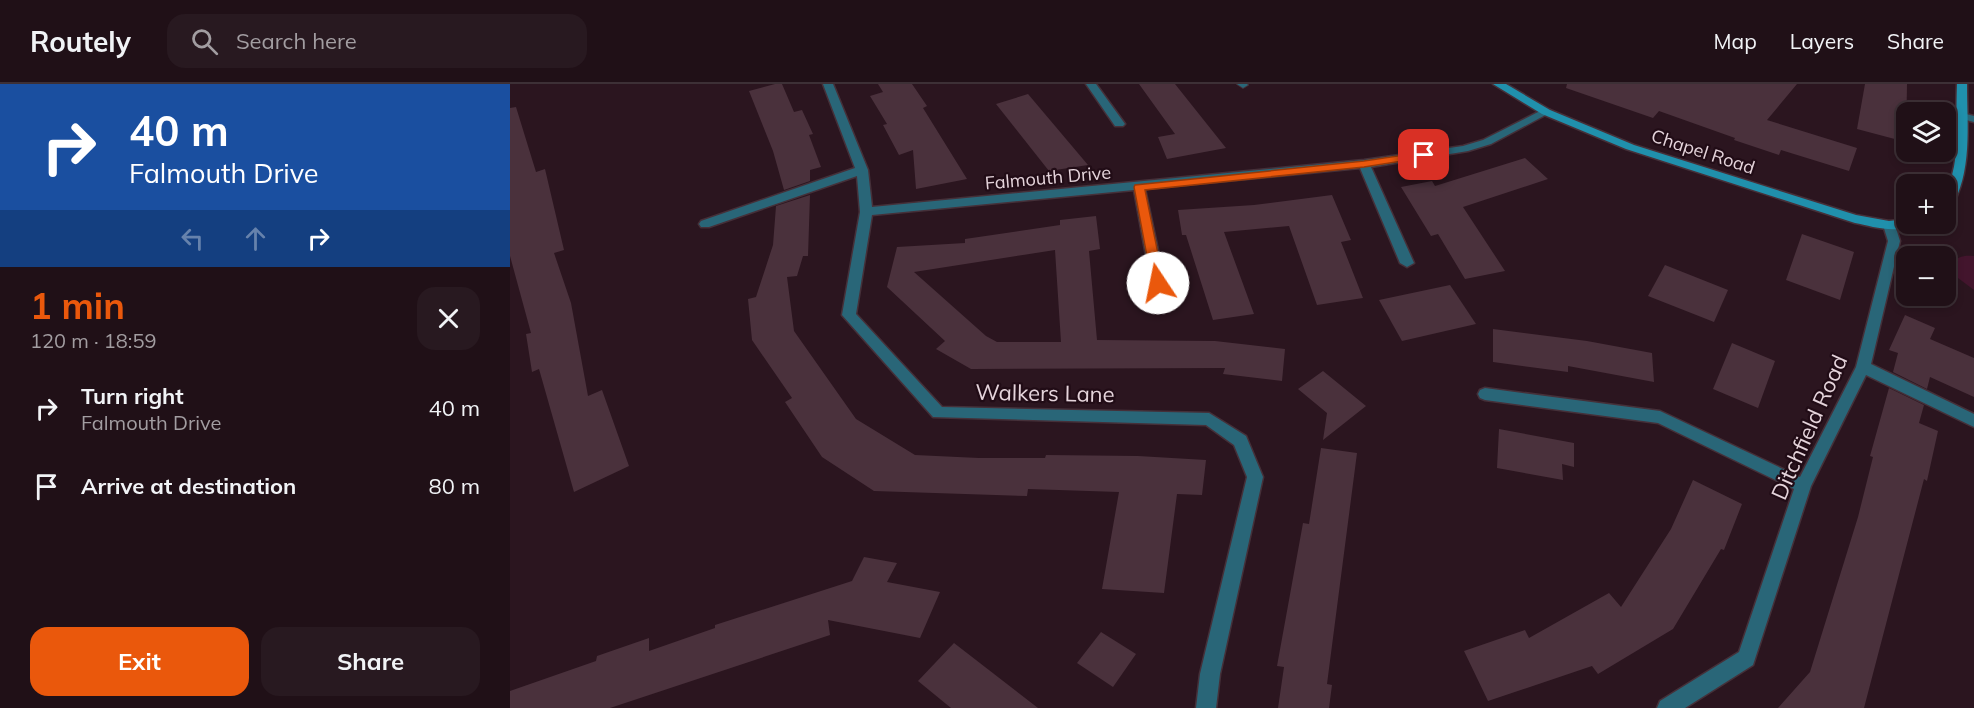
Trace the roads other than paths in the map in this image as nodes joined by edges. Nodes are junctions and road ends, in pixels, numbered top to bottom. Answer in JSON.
{"nodes":[{"id":1,"x":828,"y":84,"type":"edge"},
{"id":2,"x":1091,"y":84,"type":"edge"},
{"id":3,"x":1498,"y":84,"type":"edge"},
{"id":4,"x":1962,"y":84,"type":"edge"},
{"id":5,"x":1546,"y":112,"type":"junction"},
{"id":6,"x":1962,"y":116,"type":"junction"},
{"id":7,"x":1974,"y":119,"type":"edge"},
{"id":8,"x":1119,"y":124,"type":"dead end"},
{"id":9,"x":1364,"y":164,"type":"junction"},
{"id":10,"x":862,"y":170,"type":"junction"},
{"id":11,"x":1956,"y":183,"type":"edge"},
{"id":12,"x":1139,"y":187,"type":"junction"},
{"id":13,"x":866,"y":212,"type":"junction"},
{"id":14,"x":705,"y":224,"type":"dead end"},
{"id":15,"x":1889,"y":225,"type":"junction"},
{"id":16,"x":1896,"y":225,"type":"edge"},
{"id":17,"x":1407,"y":262,"type":"dead end"},
{"id":18,"x":1158,"y":283,"type":"dead end"},
{"id":19,"x":1863,"y":368,"type":"junction"},
{"id":20,"x":1485,"y":394,"type":"dead end"},
{"id":21,"x":1974,"y":421,"type":"edge"},
{"id":22,"x":1803,"y":486,"type":"junction"},
{"id":23,"x":1206,"y":708,"type":"edge"},
{"id":24,"x":1667,"y":708,"type":"edge"}],
"edges":[{"from":1,"to":10,"type":"street","name":"Walkers Lane"},
{"from":2,"to":8,"type":"street"},
{"from":3,"to":5,"type":"street","name":"Chapel Road"},
{"from":4,"to":6,"type":"street"},
{"from":5,"to":9,"type":"street","name":"Falmouth Drive"},
{"from":5,"to":15,"type":"street","name":"Chapel Road"},
{"from":6,"to":7,"type":"street"},
{"from":6,"to":11,"type":"street"},
{"from":9,"to":12,"type":"street","name":"Falmouth Drive"},
{"from":9,"to":17,"type":"street"},
{"from":10,"to":13,"type":"street","name":"Walkers Lane"},
{"from":10,"to":14,"type":"street"},
{"from":12,"to":13,"type":"street","name":"Falmouth Drive"},
{"from":12,"to":18,"type":"street"},
{"from":13,"to":23,"type":"street","name":"Walkers Lane"},
{"from":15,"to":16,"type":"street","name":"Chapel Road"},
{"from":15,"to":19,"type":"street","name":"Ditchfield Road"},
{"from":19,"to":21,"type":"street"},
{"from":19,"to":22,"type":"street","name":"Ditchfield Road"},
{"from":20,"to":22,"type":"street"},
{"from":22,"to":24,"type":"street","name":"Ditchfield Road"}]}
